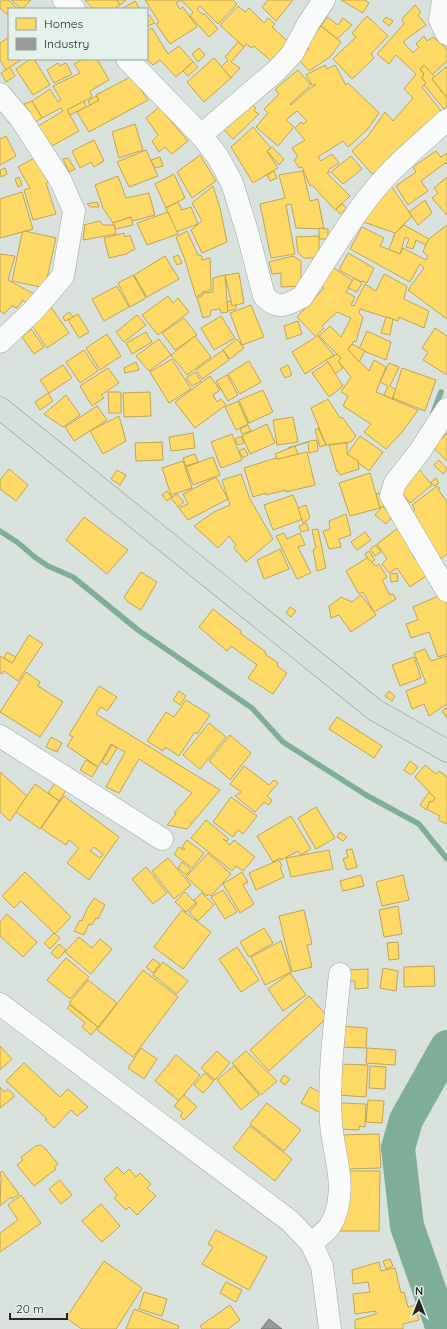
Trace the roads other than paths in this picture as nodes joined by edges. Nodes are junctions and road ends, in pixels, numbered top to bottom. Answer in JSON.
{"nodes":[{"id":1,"x":64,"y":0,"type":"edge"},
{"id":2,"x":324,"y":0,"type":"edge"},
{"id":3,"x":443,"y":0,"type":"edge"},
{"id":4,"x":73,"y":8,"type":"edge"},
{"id":5,"x":447,"y":34,"type":"edge"},
{"id":6,"x":128,"y":60,"type":"edge"},
{"id":7,"x":0,"y":94,"type":"edge"},
{"id":8,"x":447,"y":120,"type":"edge"},
{"id":9,"x":201,"y":135,"type":"junction"},
{"id":10,"x":0,"y":342,"type":"edge"},
{"id":11,"x":0,"y":408,"type":"edge"},
{"id":12,"x":447,"y":409,"type":"edge"},
{"id":13,"x":447,"y":591,"type":"edge"},
{"id":14,"x":0,"y":736,"type":"edge"},
{"id":15,"x":447,"y":752,"type":"edge"},
{"id":16,"x":162,"y":839,"type":"dead end"},
{"id":17,"x":340,"y":974,"type":"dead end"},
{"id":18,"x":0,"y":1004,"type":"edge"},
{"id":19,"x":311,"y":1243,"type":"junction"},
{"id":20,"x":330,"y":1329,"type":"edge"}],
"edges":[{"from":1,"to":4,"type":"street"},
{"from":2,"to":9,"type":"street"},
{"from":3,"to":5,"type":"street"},
{"from":6,"to":9,"type":"street"},
{"from":7,"to":10,"type":"street"},
{"from":8,"to":9,"type":"street"},
{"from":11,"to":15,"type":"main road"},
{"from":12,"to":13,"type":"street"},
{"from":14,"to":16,"type":"street"},
{"from":17,"to":19,"type":"street"},
{"from":18,"to":19,"type":"street"},
{"from":19,"to":20,"type":"street"}]}
